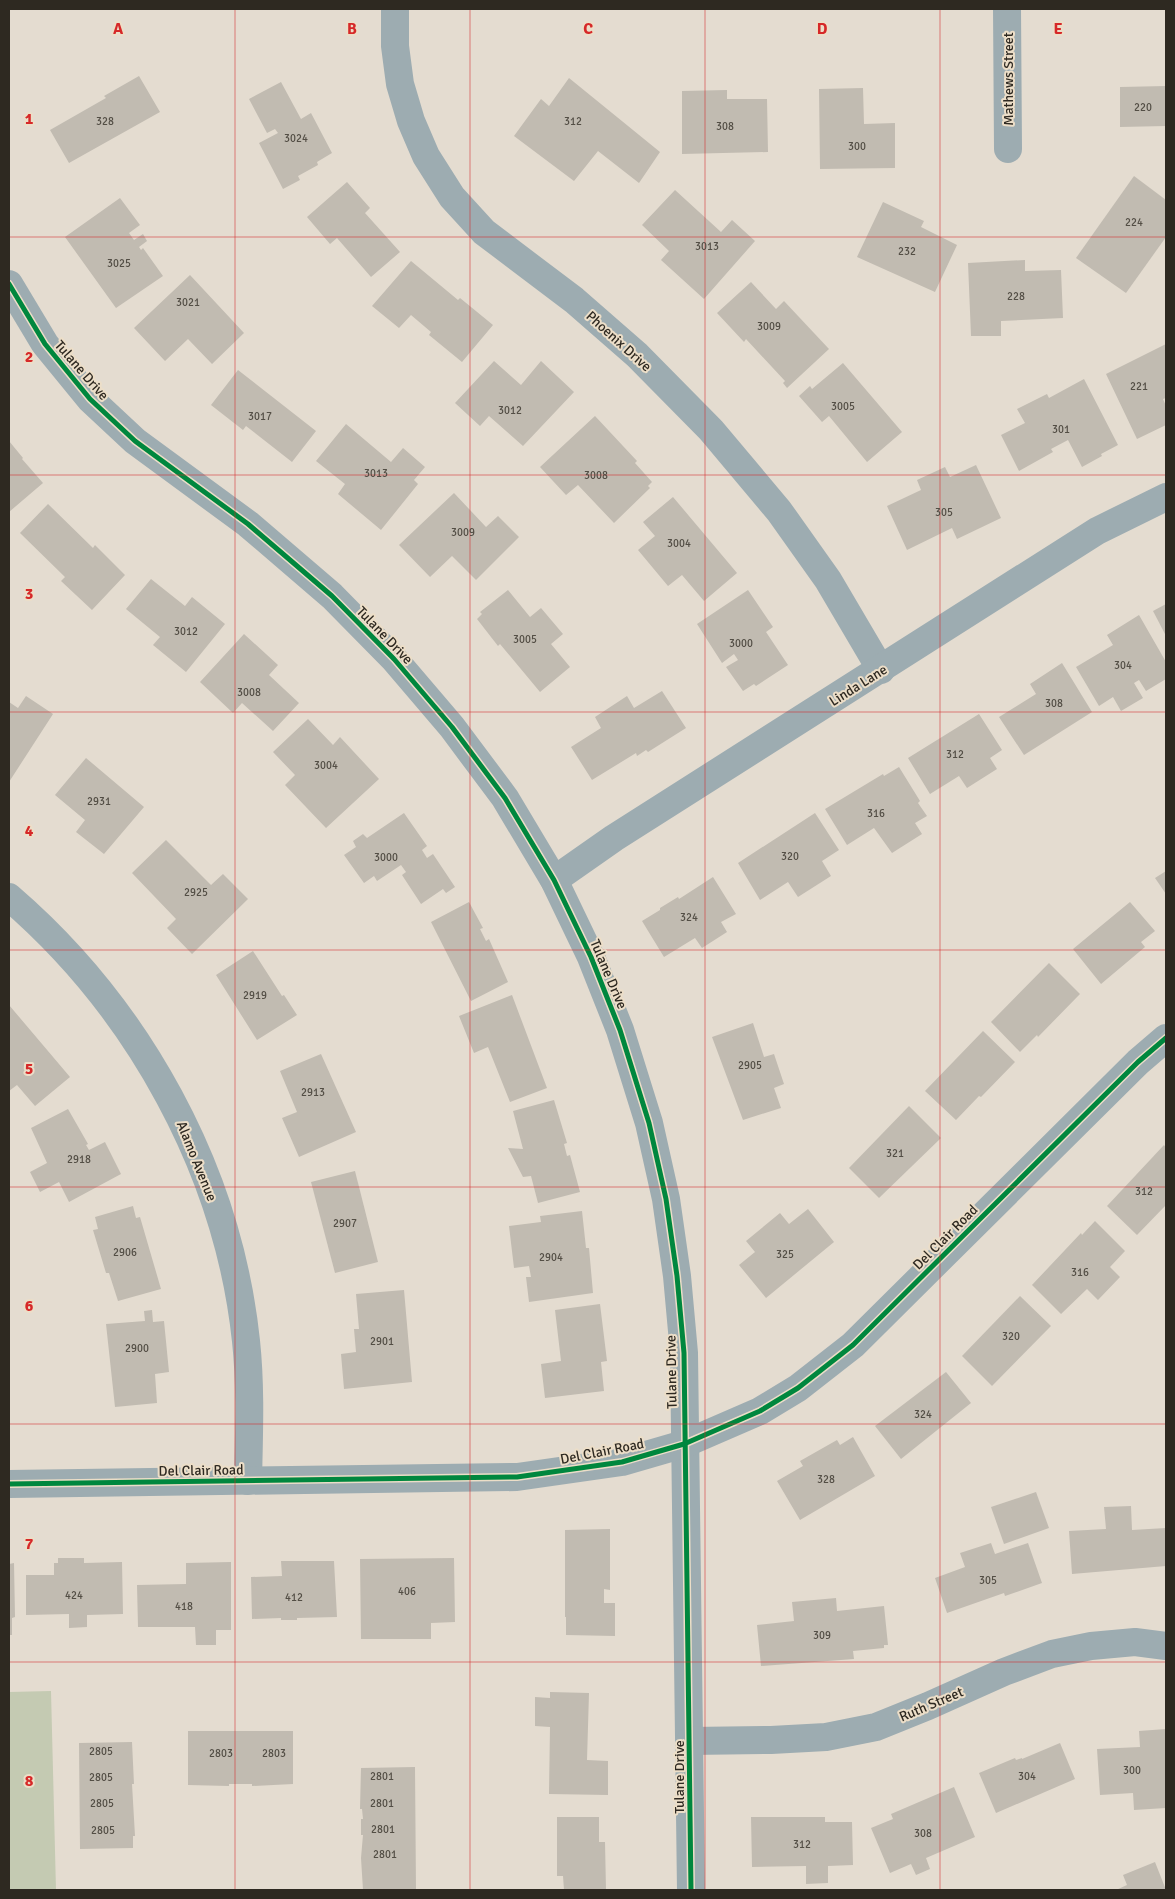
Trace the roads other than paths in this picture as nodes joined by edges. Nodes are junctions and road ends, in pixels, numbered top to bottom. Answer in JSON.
{"nodes":[{"id":1,"x":395,"y":9,"type":"edge"},
{"id":2,"x":1007,"y":9,"type":"edge"},
{"id":3,"x":1008,"y":149,"type":"dead end"},
{"id":4,"x":9,"y":284,"type":"edge"},
{"id":5,"x":1166,"y":497,"type":"edge"},
{"id":6,"x":881,"y":670,"type":"junction"},
{"id":7,"x":554,"y":880,"type":"junction"},
{"id":8,"x":9,"y":897,"type":"edge"},
{"id":9,"x":1166,"y":1038,"type":"edge"},
{"id":10,"x":684,"y":1444,"type":"junction"},
{"id":11,"x":248,"y":1481,"type":"junction"},
{"id":12,"x":9,"y":1484,"type":"edge"},
{"id":13,"x":1166,"y":1646,"type":"edge"},
{"id":14,"x":690,"y":1741,"type":"junction"},
{"id":15,"x":691,"y":1890,"type":"edge"}],
"edges":[{"from":1,"to":6,"type":"street","name":"Phoenix Drive"},
{"from":2,"to":3,"type":"street","name":"Mathews Street"},
{"from":4,"to":7,"type":"street","name":"Tulane Drive"},
{"from":5,"to":6,"type":"street","name":"Linda Lane"},
{"from":6,"to":7,"type":"street","name":"Linda Lane"},
{"from":7,"to":10,"type":"street","name":"Tulane Drive"},
{"from":8,"to":11,"type":"street","name":"Alamo Avenue"},
{"from":9,"to":10,"type":"street","name":"Del Clair Road"},
{"from":10,"to":11,"type":"street","name":"Del Clair Road"},
{"from":10,"to":14,"type":"street","name":"Tulane Drive"},
{"from":11,"to":12,"type":"street","name":"Del Clair Road"},
{"from":13,"to":14,"type":"street","name":"Ruth Street"},
{"from":14,"to":15,"type":"street","name":"Tulane Drive"}]}
